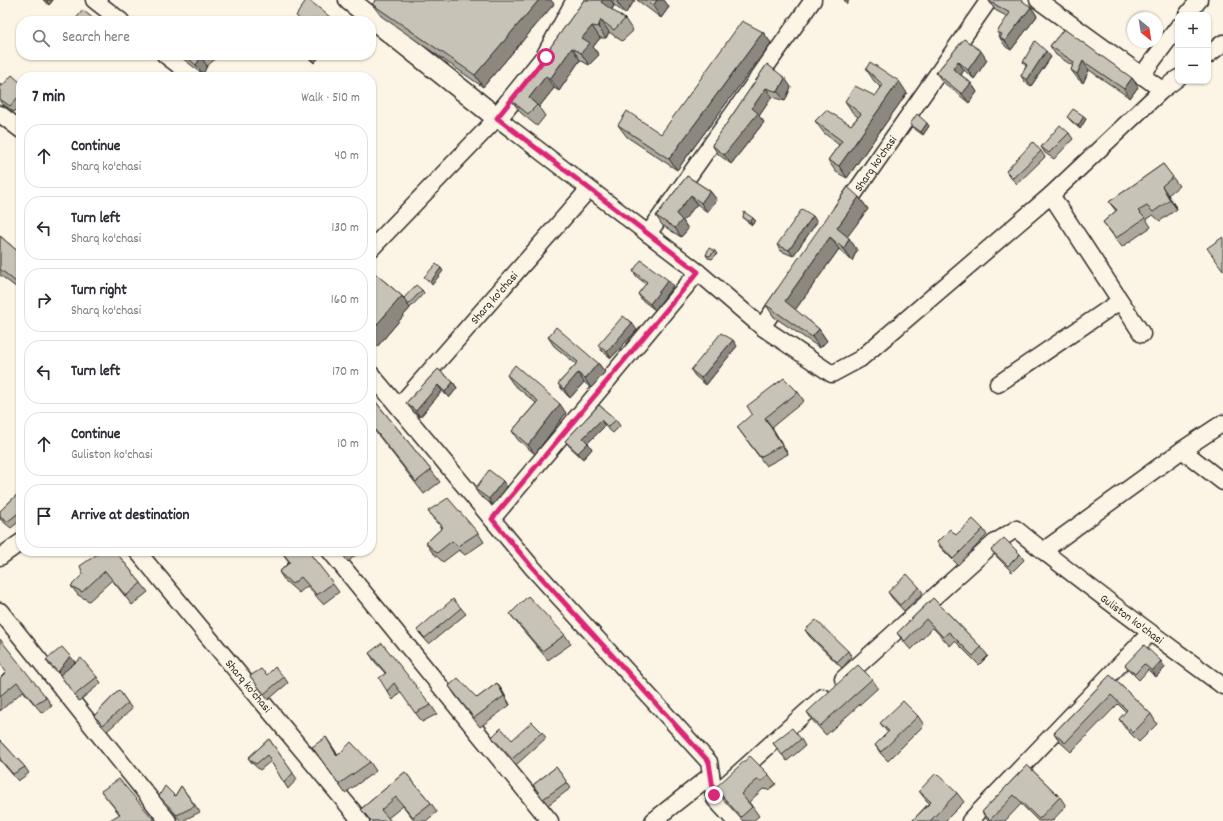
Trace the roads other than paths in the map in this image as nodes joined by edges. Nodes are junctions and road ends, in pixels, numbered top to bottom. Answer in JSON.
{"nodes":[{"id":1,"x":94,"y":0,"type":"edge"},
{"id":2,"x":349,"y":0,"type":"edge"},
{"id":3,"x":577,"y":0,"type":"edge"},
{"id":4,"x":813,"y":0,"type":"edge"},
{"id":5,"x":989,"y":0,"type":"edge"},
{"id":6,"x":1038,"y":0,"type":"edge"},
{"id":7,"x":1198,"y":0,"type":"edge"},
{"id":8,"x":1189,"y":12,"type":"edge"},
{"id":9,"x":115,"y":16,"type":"edge"},
{"id":10,"x":369,"y":16,"type":"edge"},
{"id":11,"x":376,"y":22,"type":"edge"},
{"id":12,"x":1175,"y":31,"type":"edge"},
{"id":13,"x":1223,"y":43,"type":"edge"},
{"id":14,"x":1211,"y":53,"type":"edge"},
{"id":15,"x":172,"y":60,"type":"edge"},
{"id":16,"x":187,"y":72,"type":"edge"},
{"id":17,"x":1141,"y":76,"type":"junction"},
{"id":18,"x":1175,"y":80,"type":"edge"},
{"id":19,"x":1162,"y":90,"type":"junction"},
{"id":20,"x":0,"y":114,"type":"edge"},
{"id":21,"x":497,"y":118,"type":"junction"},
{"id":22,"x":16,"y":126,"type":"edge"},
{"id":23,"x":589,"y":189,"type":"junction"},
{"id":24,"x":1051,"y":194,"type":"junction"},
{"id":25,"x":834,"y":222,"type":"edge"},
{"id":26,"x":648,"y":234,"type":"junction"},
{"id":27,"x":376,"y":244,"type":"edge"},
{"id":28,"x":698,"y":272,"type":"junction"},
{"id":29,"x":794,"y":281,"type":"edge"},
{"id":30,"x":1120,"y":301,"type":"junction"},
{"id":31,"x":762,"y":327,"type":"junction"},
{"id":32,"x":1142,"y":334,"type":"dead end"},
{"id":33,"x":376,"y":380,"type":"edge"},
{"id":34,"x":998,"y":384,"type":"dead end"},
{"id":35,"x":399,"y":406,"type":"junction"},
{"id":36,"x":1223,"y":423,"type":"edge"},
{"id":37,"x":1182,"y":450,"type":"junction"},
{"id":38,"x":1223,"y":482,"type":"edge"},
{"id":39,"x":492,"y":519,"type":"junction"},
{"id":40,"x":16,"y":546,"type":"edge"},
{"id":41,"x":1043,"y":551,"type":"junction"},
{"id":42,"x":141,"y":556,"type":"edge"},
{"id":43,"x":334,"y":556,"type":"edge"},
{"id":44,"x":0,"y":557,"type":"edge"},
{"id":45,"x":0,"y":611,"type":"edge"},
{"id":46,"x":1150,"y":633,"type":"junction"},
{"id":47,"x":1223,"y":686,"type":"edge"},
{"id":48,"x":711,"y":776,"type":"junction"},
{"id":49,"x":714,"y":795,"type":"junction"},
{"id":50,"x":168,"y":821,"type":"edge"},
{"id":51,"x":361,"y":821,"type":"edge"},
{"id":52,"x":550,"y":821,"type":"edge"},
{"id":53,"x":653,"y":821,"type":"edge"},
{"id":54,"x":735,"y":821,"type":"edge"},
{"id":55,"x":970,"y":821,"type":"edge"}],
"edges":[{"from":1,"to":9,"type":"street"},
{"from":2,"to":10,"type":"main road"},
{"from":3,"to":21,"type":"main road"},
{"from":4,"to":26,"type":"street"},
{"from":5,"to":25,"type":"street","name":"Sharq ko'chasi"},
{"from":6,"to":17,"type":"street"},
{"from":7,"to":8,"type":"street"},
{"from":11,"to":21,"type":"main road"},
{"from":12,"to":17,"type":"street"},
{"from":13,"to":14,"type":"street"},
{"from":15,"to":16,"type":"street"},
{"from":17,"to":19,"type":"street"},
{"from":18,"to":19,"type":"street"},
{"from":19,"to":24,"type":"street"},
{"from":20,"to":22,"type":"street"},
{"from":21,"to":23,"type":"street"},
{"from":21,"to":27,"type":"street"},
{"from":23,"to":26,"type":"street"},
{"from":23,"to":35,"type":"street","name":"Sharq ko'chasi"},
{"from":24,"to":30,"type":"street"},
{"from":24,"to":31,"type":"street"},
{"from":26,"to":28,"type":"street"},
{"from":28,"to":31,"type":"street"},
{"from":28,"to":39,"type":"street"},
{"from":29,"to":31,"type":"street"},
{"from":30,"to":32,"type":"street"},
{"from":30,"to":34,"type":"street"},
{"from":33,"to":35,"type":"street"},
{"from":35,"to":39,"type":"street"},
{"from":36,"to":37,"type":"street"},
{"from":37,"to":38,"type":"street"},
{"from":37,"to":41,"type":"street"},
{"from":39,"to":48,"type":"street"},
{"from":40,"to":44,"type":"street"},
{"from":41,"to":46,"type":"street","name":"Guliston ko'chasi"},
{"from":41,"to":49,"type":"street","name":"Guliston ko'chasi"},
{"from":42,"to":51,"type":"street","name":"Sharq ko'chasi"},
{"from":43,"to":52,"type":"street"},
{"from":45,"to":50,"type":"street"},
{"from":46,"to":47,"type":"street","name":"Guliston ko'chasi"},
{"from":46,"to":55,"type":"street"},
{"from":48,"to":49,"type":"street"},
{"from":48,"to":53,"type":"street"},
{"from":49,"to":54,"type":"street"}]}
